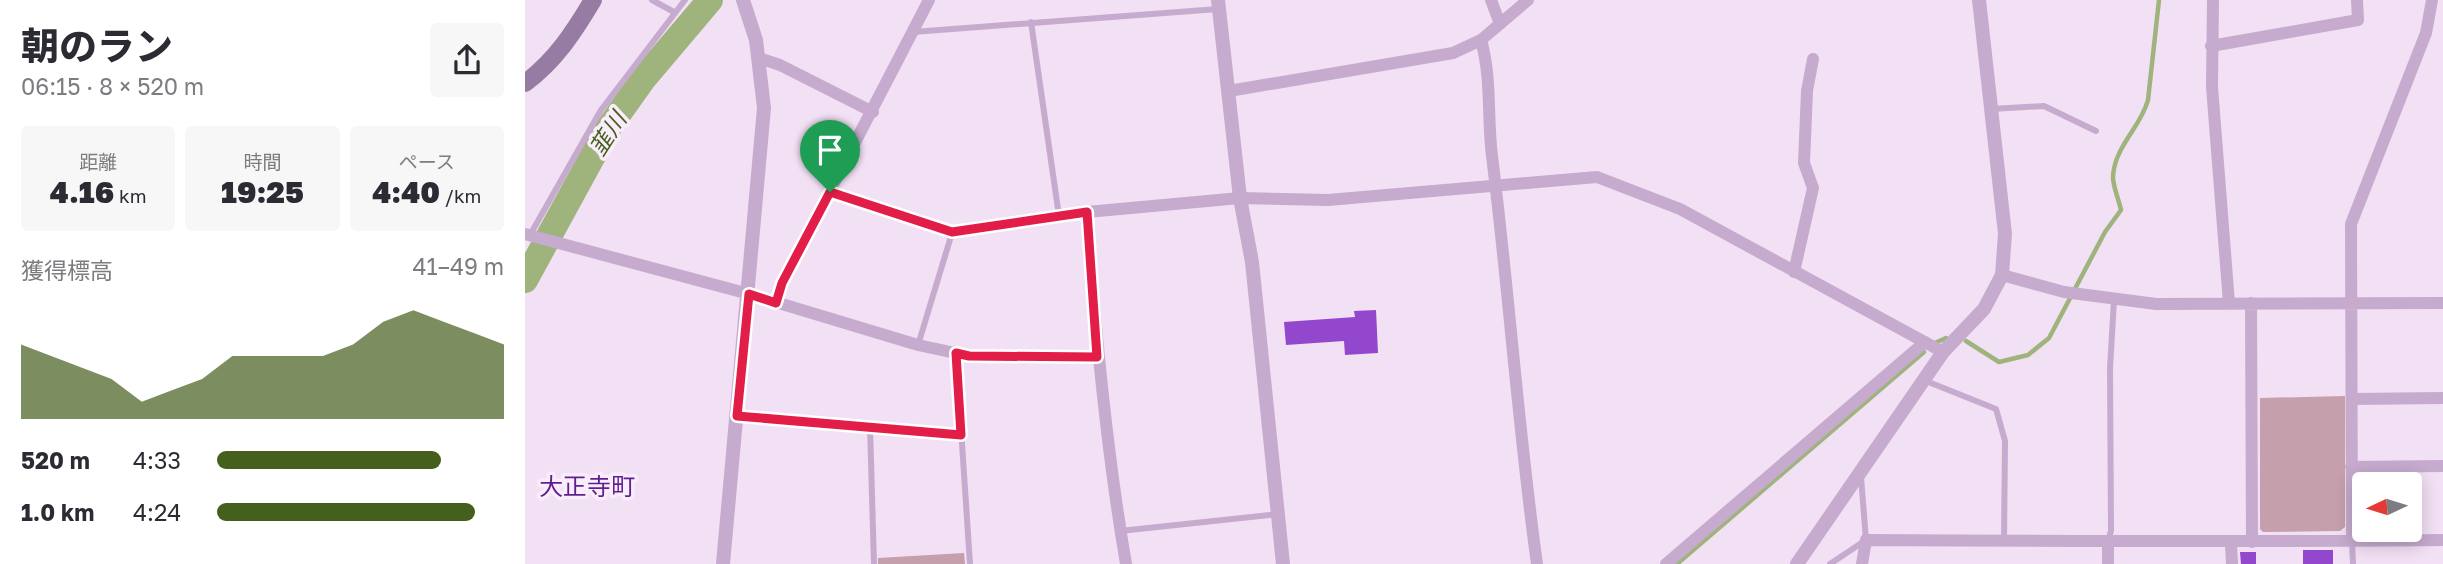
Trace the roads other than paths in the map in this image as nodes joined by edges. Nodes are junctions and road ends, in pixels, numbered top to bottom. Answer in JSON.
{"nodes":[{"id":1,"x":593,"y":0,"type":"edge"},
{"id":2,"x":652,"y":0,"type":"edge"},
{"id":3,"x":685,"y":0,"type":"edge"},
{"id":4,"x":743,"y":0,"type":"edge"},
{"id":5,"x":929,"y":0,"type":"edge"},
{"id":6,"x":1491,"y":0,"type":"edge"},
{"id":7,"x":1528,"y":0,"type":"edge"},
{"id":8,"x":1979,"y":0,"type":"edge"},
{"id":9,"x":2213,"y":0,"type":"edge"},
{"id":10,"x":2357,"y":0,"type":"edge"},
{"id":11,"x":2432,"y":0,"type":"edge"},
{"id":12,"x":1218,"y":5,"type":"edge"},
{"id":13,"x":674,"y":12,"type":"junction"},
{"id":14,"x":1031,"y":22,"type":"junction"},
{"id":15,"x":1500,"y":24,"type":"junction"},
{"id":16,"x":913,"y":32,"type":"junction"},
{"id":17,"x":1481,"y":40,"type":"junction"},
{"id":18,"x":2211,"y":46,"type":"junction"},
{"id":19,"x":759,"y":58,"type":"junction"},
{"id":20,"x":1813,"y":59,"type":"dead end"},
{"id":21,"x":525,"y":83,"type":"edge"},
{"id":22,"x":1229,"y":90,"type":"junction"},
{"id":23,"x":1989,"y":110,"type":"junction"},
{"id":24,"x":873,"y":112,"type":"junction"},
{"id":25,"x":2096,"y":131,"type":"dead end"},
{"id":26,"x":1497,"y":188,"type":"junction"},
{"id":27,"x":830,"y":192,"type":"junction"},
{"id":28,"x":1240,"y":198,"type":"junction"},
{"id":29,"x":1087,"y":212,"type":"junction"},
{"id":30,"x":1059,"y":216,"type":"junction"},
{"id":31,"x":952,"y":232,"type":"junction"},
{"id":32,"x":529,"y":235,"type":"edge"},
{"id":33,"x":1794,"y":272,"type":"junction"},
{"id":34,"x":2002,"y":275,"type":"junction"},
{"id":35,"x":749,"y":294,"type":"junction"},
{"id":36,"x":2114,"y":300,"type":"junction"},
{"id":37,"x":776,"y":303,"type":"junction"},
{"id":38,"x":2229,"y":303,"type":"junction"},
{"id":39,"x":2251,"y":303,"type":"junction"},
{"id":40,"x":2443,"y":303,"type":"edge"},
{"id":41,"x":2350,"y":304,"type":"junction"},
{"id":42,"x":1925,"y":342,"type":"junction"},
{"id":43,"x":918,"y":345,"type":"junction"},
{"id":44,"x":1943,"y":352,"type":"junction"},
{"id":45,"x":956,"y":353,"type":"junction"},
{"id":46,"x":1097,"y":357,"type":"junction"},
{"id":47,"x":1924,"y":380,"type":"junction"},
{"id":48,"x":2443,"y":398,"type":"edge"},
{"id":49,"x":2352,"y":399,"type":"junction"},
{"id":50,"x":737,"y":416,"type":"junction"},
{"id":51,"x":870,"y":427,"type":"junction"},
{"id":52,"x":961,"y":435,"type":"junction"},
{"id":53,"x":2443,"y":466,"type":"edge"},
{"id":54,"x":2351,"y":467,"type":"junction"},
{"id":55,"x":1861,"y":472,"type":"junction"},
{"id":56,"x":1278,"y":514,"type":"junction"},
{"id":57,"x":1120,"y":531,"type":"junction"},
{"id":58,"x":1866,"y":540,"type":"junction"},
{"id":59,"x":2443,"y":540,"type":"edge"},
{"id":60,"x":2004,"y":541,"type":"junction"},
{"id":61,"x":2108,"y":541,"type":"junction"},
{"id":62,"x":2351,"y":541,"type":"junction"},
{"id":63,"x":2252,"y":542,"type":"junction"},
{"id":64,"x":2231,"y":544,"type":"junction"},
{"id":65,"x":723,"y":564,"type":"edge"},
{"id":66,"x":874,"y":564,"type":"edge"},
{"id":67,"x":970,"y":564,"type":"edge"},
{"id":68,"x":1126,"y":564,"type":"edge"},
{"id":69,"x":1283,"y":564,"type":"edge"},
{"id":70,"x":1537,"y":564,"type":"edge"},
{"id":71,"x":1666,"y":564,"type":"edge"},
{"id":72,"x":1797,"y":564,"type":"edge"},
{"id":73,"x":1830,"y":564,"type":"edge"},
{"id":74,"x":1862,"y":564,"type":"edge"},
{"id":75,"x":2108,"y":564,"type":"edge"},
{"id":76,"x":2232,"y":564,"type":"edge"},
{"id":77,"x":2353,"y":564,"type":"edge"}],
"edges":[{"from":1,"to":21,"type":"main road"},
{"from":2,"to":13,"type":"lane"},
{"from":3,"to":13,"type":"lane"},
{"from":4,"to":19,"type":"street"},
{"from":5,"to":16,"type":"street"},
{"from":6,"to":15,"type":"street"},
{"from":7,"to":15,"type":"street"},
{"from":8,"to":23,"type":"street"},
{"from":9,"to":18,"type":"street"},
{"from":10,"to":18,"type":"street"},
{"from":11,"to":41,"type":"street"},
{"from":12,"to":14,"type":"lane"},
{"from":12,"to":22,"type":"street"},
{"from":13,"to":32,"type":"lane"},
{"from":14,"to":16,"type":"lane"},
{"from":14,"to":30,"type":"lane"},
{"from":15,"to":17,"type":"street"},
{"from":16,"to":24,"type":"street"},
{"from":17,"to":22,"type":"street"},
{"from":17,"to":26,"type":"street"},
{"from":18,"to":38,"type":"street"},
{"from":19,"to":24,"type":"street"},
{"from":19,"to":35,"type":"street"},
{"from":20,"to":33,"type":"street"},
{"from":22,"to":28,"type":"street"},
{"from":23,"to":25,"type":"lane"},
{"from":23,"to":34,"type":"street"},
{"from":24,"to":27,"type":"street"},
{"from":26,"to":28,"type":"street"},
{"from":26,"to":33,"type":"street"},
{"from":26,"to":70,"type":"street"},
{"from":27,"to":31,"type":"street"},
{"from":27,"to":37,"type":"street"},
{"from":28,"to":29,"type":"street"},
{"from":28,"to":56,"type":"street"},
{"from":29,"to":30,"type":"street"},
{"from":29,"to":46,"type":"street"},
{"from":30,"to":31,"type":"street"},
{"from":31,"to":43,"type":"lane"},
{"from":32,"to":35,"type":"street"},
{"from":33,"to":42,"type":"street"},
{"from":34,"to":36,"type":"street"},
{"from":34,"to":44,"type":"street"},
{"from":35,"to":37,"type":"street"},
{"from":35,"to":50,"type":"street"},
{"from":36,"to":38,"type":"street"},
{"from":36,"to":61,"type":"lane"},
{"from":37,"to":43,"type":"street"},
{"from":38,"to":39,"type":"street"},
{"from":39,"to":41,"type":"street"},
{"from":39,"to":63,"type":"street"},
{"from":40,"to":41,"type":"street"},
{"from":41,"to":49,"type":"street"},
{"from":42,"to":44,"type":"street"},
{"from":42,"to":71,"type":"street"},
{"from":43,"to":45,"type":"street"},
{"from":44,"to":47,"type":"street"},
{"from":45,"to":46,"type":"street"},
{"from":45,"to":52,"type":"lane"},
{"from":46,"to":57,"type":"street"},
{"from":47,"to":55,"type":"street"},
{"from":47,"to":60,"type":"lane"},
{"from":48,"to":49,"type":"street"},
{"from":49,"to":54,"type":"street"},
{"from":50,"to":51,"type":"lane"},
{"from":50,"to":65,"type":"street"},
{"from":51,"to":52,"type":"lane"},
{"from":51,"to":66,"type":"lane"},
{"from":52,"to":67,"type":"lane"},
{"from":53,"to":54,"type":"street"},
{"from":54,"to":62,"type":"street"},
{"from":55,"to":58,"type":"lane"},
{"from":55,"to":72,"type":"street"},
{"from":56,"to":57,"type":"lane"},
{"from":56,"to":69,"type":"street"},
{"from":57,"to":68,"type":"street"},
{"from":58,"to":60,"type":"street"},
{"from":58,"to":73,"type":"lane"},
{"from":58,"to":74,"type":"street"},
{"from":59,"to":62,"type":"street"},
{"from":60,"to":61,"type":"street"},
{"from":61,"to":64,"type":"street"},
{"from":61,"to":75,"type":"street"},
{"from":62,"to":63,"type":"street"},
{"from":62,"to":77,"type":"lane"},
{"from":63,"to":64,"type":"street"},
{"from":64,"to":76,"type":"street"}]}
